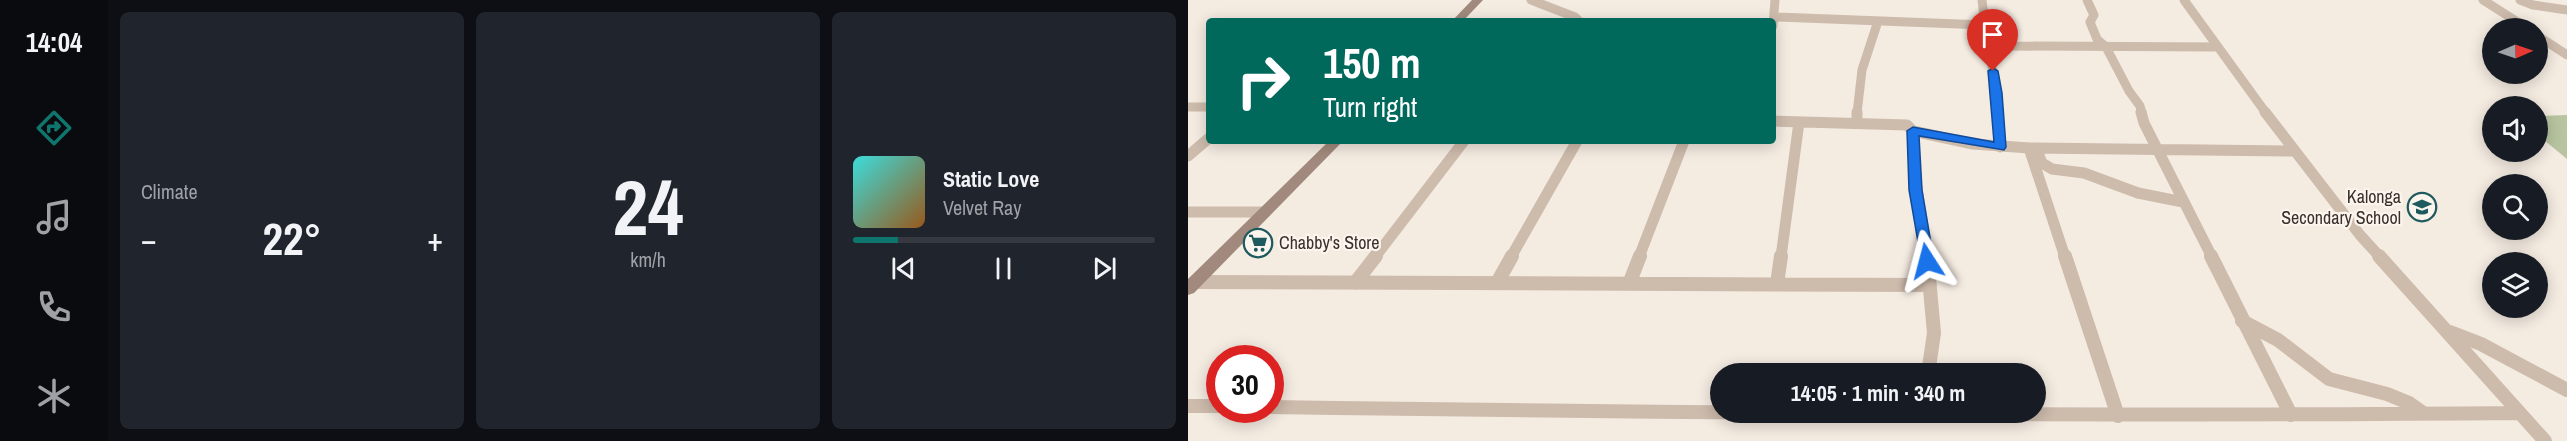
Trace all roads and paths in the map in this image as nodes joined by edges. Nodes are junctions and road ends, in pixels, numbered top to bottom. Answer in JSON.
{"nodes":[{"id":1,"x":1478,"y":0,"type":"edge"},
{"id":2,"x":1532,"y":0,"type":"edge"},
{"id":3,"x":1775,"y":0,"type":"edge"},
{"id":4,"x":1982,"y":0,"type":"edge"},
{"id":5,"x":2087,"y":0,"type":"edge"},
{"id":6,"x":2184,"y":0,"type":"edge"},
{"id":7,"x":2483,"y":0,"type":"edge"},
{"id":8,"x":2520,"y":0,"type":"edge"},
{"id":9,"x":2567,"y":10,"type":"edge"},
{"id":10,"x":1460,"y":18,"type":"edge"},
{"id":11,"x":1576,"y":18,"type":"edge"},
{"id":12,"x":1774,"y":18,"type":"edge"},
{"id":13,"x":2511,"y":18,"type":"edge"},
{"id":14,"x":1878,"y":21,"type":"junction"},
{"id":15,"x":1776,"y":22,"type":"edge"},
{"id":16,"x":1985,"y":25,"type":"junction"},
{"id":17,"x":2548,"y":43,"type":"edge"},
{"id":18,"x":1989,"y":45,"type":"junction"},
{"id":19,"x":2217,"y":46,"type":"junction"},
{"id":20,"x":2106,"y":47,"type":"junction"},
{"id":21,"x":2567,"y":55,"type":"edge"},
{"id":22,"x":1188,"y":107,"type":"edge"},
{"id":23,"x":1206,"y":107,"type":"edge"},
{"id":24,"x":1776,"y":121,"type":"edge"},
{"id":25,"x":1799,"y":122,"type":"junction"},
{"id":26,"x":1857,"y":123,"type":"junction"},
{"id":27,"x":1913,"y":131,"type":"junction"},
{"id":28,"x":1206,"y":141,"type":"edge"},
{"id":29,"x":1333,"y":144,"type":"edge"},
{"id":30,"x":1462,"y":144,"type":"edge"},
{"id":31,"x":1575,"y":144,"type":"edge"},
{"id":32,"x":1683,"y":144,"type":"edge"},
{"id":33,"x":2000,"y":147,"type":"junction"},
{"id":34,"x":2029,"y":148,"type":"junction"},
{"id":35,"x":2157,"y":149,"type":"junction"},
{"id":36,"x":2294,"y":151,"type":"junction"},
{"id":37,"x":1188,"y":156,"type":"edge"},
{"id":38,"x":2183,"y":202,"type":"junction"},
{"id":39,"x":1188,"y":212,"type":"edge"},
{"id":40,"x":1265,"y":212,"type":"junction"},
{"id":41,"x":1355,"y":283,"type":"junction"},
{"id":42,"x":1497,"y":283,"type":"junction"},
{"id":43,"x":1629,"y":284,"type":"junction"},
{"id":44,"x":1777,"y":284,"type":"junction"},
{"id":45,"x":1930,"y":285,"type":"junction"},
{"id":46,"x":1191,"y":286,"type":"edge"},
{"id":47,"x":2242,"y":321,"type":"junction"},
{"id":48,"x":2445,"y":330,"type":"junction"},
{"id":49,"x":1930,"y":363,"type":"edge"},
{"id":50,"x":2567,"y":390,"type":"edge"},
{"id":51,"x":1188,"y":406,"type":"edge"},
{"id":52,"x":1206,"y":406,"type":"edge"},
{"id":53,"x":1284,"y":407,"type":"edge"},
{"id":54,"x":1710,"y":412,"type":"edge"},
{"id":55,"x":2423,"y":413,"type":"junction"},
{"id":56,"x":2519,"y":413,"type":"junction"},
{"id":57,"x":2046,"y":415,"type":"edge"},
{"id":58,"x":2291,"y":415,"type":"junction"},
{"id":59,"x":2118,"y":416,"type":"junction"},
{"id":60,"x":2545,"y":441,"type":"edge"}],
"edges":[{"from":1,"to":10,"type":"street"},
{"from":2,"to":11,"type":"street"},
{"from":3,"to":12,"type":"street"},
{"from":4,"to":16,"type":"street"},
{"from":5,"to":20,"type":"street"},
{"from":6,"to":19,"type":"street"},
{"from":7,"to":13,"type":"street"},
{"from":8,"to":9,"type":"street"},
{"from":14,"to":15,"type":"street"},
{"from":14,"to":16,"type":"street"},
{"from":14,"to":26,"type":"street"},
{"from":16,"to":18,"type":"street"},
{"from":17,"to":21,"type":"street"},
{"from":18,"to":20,"type":"street"},
{"from":18,"to":33,"type":"street"},
{"from":19,"to":20,"type":"street"},
{"from":19,"to":36,"type":"street"},
{"from":20,"to":35,"type":"street"},
{"from":22,"to":23,"type":"street"},
{"from":24,"to":25,"type":"street"},
{"from":25,"to":26,"type":"street"},
{"from":25,"to":44,"type":"street"},
{"from":26,"to":27,"type":"street"},
{"from":27,"to":33,"type":"street"},
{"from":27,"to":45,"type":"street"},
{"from":28,"to":37,"type":"street"},
{"from":29,"to":40,"type":"street"},
{"from":30,"to":41,"type":"street"},
{"from":31,"to":42,"type":"street"},
{"from":32,"to":43,"type":"street"},
{"from":33,"to":34,"type":"street"},
{"from":34,"to":35,"type":"street"},
{"from":34,"to":38,"type":"street"},
{"from":34,"to":59,"type":"street"},
{"from":35,"to":36,"type":"street"},
{"from":35,"to":38,"type":"street"},
{"from":36,"to":48,"type":"street"},
{"from":38,"to":47,"type":"street"},
{"from":39,"to":40,"type":"street"},
{"from":40,"to":46,"type":"street"},
{"from":41,"to":42,"type":"street"},
{"from":41,"to":46,"type":"street"},
{"from":42,"to":43,"type":"street"},
{"from":43,"to":44,"type":"street"},
{"from":44,"to":45,"type":"street"},
{"from":45,"to":49,"type":"street"},
{"from":47,"to":55,"type":"street"},
{"from":47,"to":58,"type":"street"},
{"from":48,"to":50,"type":"street"},
{"from":48,"to":56,"type":"street"},
{"from":51,"to":52,"type":"street"},
{"from":53,"to":54,"type":"street"},
{"from":55,"to":56,"type":"street"},
{"from":55,"to":58,"type":"street"},
{"from":56,"to":60,"type":"street"},
{"from":57,"to":59,"type":"street"},
{"from":58,"to":59,"type":"street"}]}
